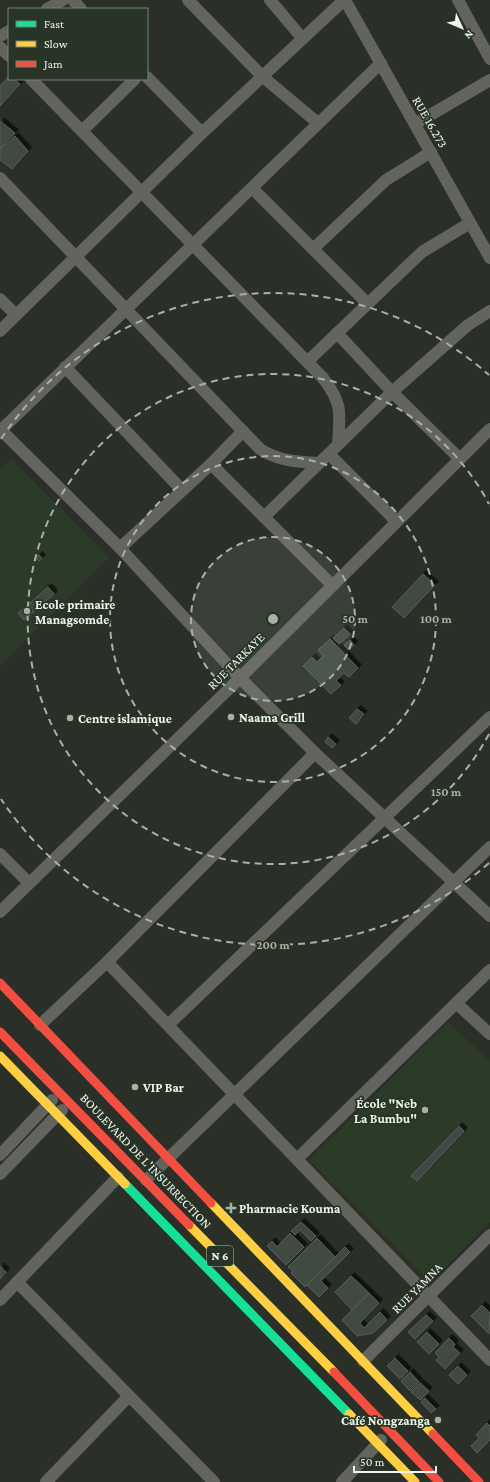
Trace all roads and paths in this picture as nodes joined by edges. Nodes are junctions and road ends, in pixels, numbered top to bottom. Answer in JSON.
{"nodes":[{"id":1,"x":73,"y":0,"type":"edge"},
{"id":2,"x":270,"y":0,"type":"edge"},
{"id":3,"x":344,"y":0,"type":"edge"},
{"id":4,"x":458,"y":0,"type":"edge"},
{"id":5,"x":191,"y":1,"type":"edge"},
{"id":6,"x":80,"y":8,"type":"edge"},
{"id":7,"x":302,"y":38,"type":"junction"},
{"id":8,"x":0,"y":47,"type":"edge"},
{"id":9,"x":8,"y":55,"type":"edge"},
{"id":10,"x":490,"y":59,"type":"edge"},
{"id":11,"x":380,"y":63,"type":"junction"},
{"id":12,"x":263,"y":77,"type":"junction"},
{"id":13,"x":148,"y":78,"type":"edge"},
{"id":14,"x":32,"y":80,"type":"edge"},
{"id":15,"x":134,"y":80,"type":"edge"},
{"id":16,"x":490,"y":80,"type":"edge"},
{"id":17,"x":318,"y":123,"type":"junction"},
{"id":18,"x":415,"y":124,"type":"junction"},
{"id":19,"x":82,"y":131,"type":"junction"},
{"id":20,"x":202,"y":133,"type":"junction"},
{"id":21,"x":431,"y":152,"type":"junction"},
{"id":22,"x":0,"y":178,"type":"edge"},
{"id":23,"x":253,"y":189,"type":"junction"},
{"id":24,"x":142,"y":192,"type":"junction"},
{"id":25,"x":470,"y":223,"type":"junction"},
{"id":26,"x":193,"y":245,"type":"junction"},
{"id":27,"x":313,"y":248,"type":"junction"},
{"id":28,"x":76,"y":257,"type":"junction"},
{"id":29,"x":490,"y":258,"type":"edge"},
{"id":30,"x":0,"y":299,"type":"edge"},
{"id":31,"x":367,"y":303,"type":"junction"},
{"id":32,"x":126,"y":308,"type":"junction"},
{"id":33,"x":490,"y":311,"type":"edge"},
{"id":34,"x":16,"y":315,"type":"junction"},
{"id":35,"x":0,"y":331,"type":"edge"},
{"id":36,"x":337,"y":333,"type":"junction"},
{"id":37,"x":308,"y":361,"type":"junction"},
{"id":38,"x":65,"y":367,"type":"junction"},
{"id":39,"x":392,"y":392,"type":"junction"},
{"id":40,"x":0,"y":430,"type":"edge"},
{"id":41,"x":243,"y":431,"type":"junction"},
{"id":42,"x":488,"y":435,"type":"edge"},
{"id":43,"x":338,"y":444,"type":"junction"},
{"id":44,"x":329,"y":454,"type":"junction"},
{"id":45,"x":460,"y":458,"type":"junction"},
{"id":46,"x":319,"y":463,"type":"junction"},
{"id":47,"x":211,"y":464,"type":"junction"},
{"id":48,"x":182,"y":490,"type":"junction"},
{"id":49,"x":264,"y":517,"type":"junction"},
{"id":50,"x":396,"y":521,"type":"junction"},
{"id":51,"x":120,"y":548,"type":"junction"},
{"id":52,"x":332,"y":585,"type":"junction"},
{"id":53,"x":240,"y":678,"type":"junction"},
{"id":54,"x":490,"y":717,"type":"edge"},
{"id":55,"x":315,"y":753,"type":"junction"},
{"id":56,"x":385,"y":818,"type":"junction"},
{"id":57,"x":490,"y":847,"type":"edge"},
{"id":58,"x":0,"y":854,"type":"edge"},
{"id":59,"x":454,"y":882,"type":"junction"},
{"id":60,"x":29,"y":883,"type":"junction"},
{"id":61,"x":0,"y":912,"type":"edge"},
{"id":62,"x":490,"y":916,"type":"edge"},
{"id":63,"x":107,"y":962,"type":"junction"},
{"id":64,"x":490,"y":970,"type":"edge"},
{"id":65,"x":0,"y":983,"type":"edge"},
{"id":66,"x":456,"y":1003,"type":"junction"},
{"id":67,"x":40,"y":1025,"type":"junction"},
{"id":68,"x":168,"y":1025,"type":"junction"},
{"id":69,"x":0,"y":1032,"type":"edge"},
{"id":70,"x":490,"y":1034,"type":"edge"},
{"id":71,"x":0,"y":1056,"type":"edge"},
{"id":72,"x":60,"y":1092,"type":"junction"},
{"id":73,"x":235,"y":1094,"type":"junction"},
{"id":74,"x":70,"y":1102,"type":"junction"},
{"id":75,"x":47,"y":1105,"type":"junction"},
{"id":76,"x":56,"y":1114,"type":"junction"},
{"id":77,"x":0,"y":1155,"type":"edge"},
{"id":78,"x":169,"y":1158,"type":"junction"},
{"id":79,"x":298,"y":1158,"type":"junction"},
{"id":80,"x":0,"y":1174,"type":"edge"},
{"id":81,"x":118,"y":1177,"type":"junction"},
{"id":82,"x":146,"y":1180,"type":"junction"},
{"id":83,"x":490,"y":1235,"type":"edge"},
{"id":84,"x":18,"y":1282,"type":"junction"},
{"id":85,"x":428,"y":1297,"type":"junction"},
{"id":86,"x":0,"y":1300,"type":"edge"},
{"id":87,"x":490,"y":1360,"type":"edge"},
{"id":88,"x":363,"y":1361,"type":"junction"},
{"id":89,"x":129,"y":1396,"type":"junction"},
{"id":90,"x":391,"y":1431,"type":"junction"},
{"id":91,"x":378,"y":1443,"type":"junction"},
{"id":92,"x":201,"y":1478,"type":"edge"},
{"id":93,"x":46,"y":1482,"type":"edge"},
{"id":94,"x":214,"y":1482,"type":"edge"},
{"id":95,"x":342,"y":1482,"type":"edge"},
{"id":96,"x":415,"y":1482,"type":"edge"},
{"id":97,"x":439,"y":1482,"type":"edge"},
{"id":98,"x":480,"y":1482,"type":"edge"}],
"edges":[{"from":1,"to":6,"type":"street"},
{"from":2,"to":7,"type":"street"},
{"from":3,"to":7,"type":"street"},
{"from":3,"to":11,"type":"street","name":"RUE 16.273"},
{"from":4,"to":10,"type":"street"},
{"from":5,"to":12,"type":"street"},
{"from":7,"to":12,"type":"street"},
{"from":8,"to":9,"type":"street"},
{"from":11,"to":17,"type":"street"},
{"from":11,"to":18,"type":"street","name":"RUE 16.273"},
{"from":12,"to":17,"type":"street"},
{"from":12,"to":20,"type":"street"},
{"from":13,"to":20,"type":"street"},
{"from":14,"to":19,"type":"street"},
{"from":15,"to":19,"type":"street"},
{"from":16,"to":18,"type":"street"},
{"from":17,"to":23,"type":"street"},
{"from":18,"to":21,"type":"street","name":"RUE 16.273"},
{"from":19,"to":24,"type":"street"},
{"from":20,"to":24,"type":"street"},
{"from":21,"to":25,"type":"street","name":"RUE 16.273"},
{"from":21,"to":27,"type":"street"},
{"from":22,"to":28,"type":"street"},
{"from":23,"to":26,"type":"street"},
{"from":23,"to":27,"type":"street"},
{"from":24,"to":26,"type":"street"},
{"from":24,"to":28,"type":"street"},
{"from":25,"to":29,"type":"street","name":"RUE 16.273"},
{"from":25,"to":31,"type":"street"},
{"from":26,"to":32,"type":"street"},
{"from":26,"to":37,"type":"street"},
{"from":27,"to":31,"type":"street"},
{"from":28,"to":32,"type":"street"},
{"from":28,"to":34,"type":"street"},
{"from":30,"to":34,"type":"street"},
{"from":31,"to":36,"type":"street"},
{"from":32,"to":38,"type":"street"},
{"from":32,"to":41,"type":"street"},
{"from":33,"to":39,"type":"street"},
{"from":34,"to":35,"type":"street"},
{"from":36,"to":37,"type":"street"},
{"from":36,"to":39,"type":"street"},
{"from":37,"to":43,"type":"street"},
{"from":38,"to":40,"type":"street"},
{"from":38,"to":48,"type":"street"},
{"from":39,"to":43,"type":"street"},
{"from":39,"to":45,"type":"street"},
{"from":40,"to":51,"type":"street"},
{"from":41,"to":46,"type":"street"},
{"from":41,"to":47,"type":"street"},
{"from":42,"to":45,"type":"street","name":"RUE TARKAYE"},
{"from":43,"to":44,"type":"street"},
{"from":44,"to":46,"type":"street"},
{"from":44,"to":50,"type":"street"},
{"from":45,"to":50,"type":"street","name":"RUE TARKAYE"},
{"from":46,"to":49,"type":"street"},
{"from":47,"to":48,"type":"street"},
{"from":47,"to":49,"type":"street"},
{"from":48,"to":51,"type":"street"},
{"from":49,"to":52,"type":"street"},
{"from":50,"to":52,"type":"street","name":"RUE TARKAYE"},
{"from":51,"to":53,"type":"street"},
{"from":52,"to":53,"type":"street","name":"RUE TARKAYE"},
{"from":53,"to":55,"type":"street"},
{"from":53,"to":60,"type":"street","name":"RUE TARKAYE"},
{"from":54,"to":56,"type":"street"},
{"from":55,"to":56,"type":"street"},
{"from":55,"to":63,"type":"street"},
{"from":56,"to":59,"type":"street"},
{"from":56,"to":68,"type":"street"},
{"from":57,"to":59,"type":"street"},
{"from":58,"to":60,"type":"street"},
{"from":59,"to":62,"type":"street"},
{"from":59,"to":73,"type":"street"},
{"from":60,"to":61,"type":"street","name":"RUE TARKAYE"},
{"from":63,"to":67,"type":"street"},
{"from":63,"to":68,"type":"street"},
{"from":64,"to":66,"type":"street"},
{"from":65,"to":67,"type":"main road"},
{"from":66,"to":70,"type":"street"},
{"from":66,"to":79,"type":"street"},
{"from":67,"to":78,"type":"main road"},
{"from":68,"to":73,"type":"street"},
{"from":69,"to":72,"type":"main road","name":"BOULEVARD DE L'INSURRECTION","number":"N 6"},
{"from":71,"to":75,"type":"main road","number":"N 6"},
{"from":72,"to":74,"type":"main road","name":"BOULEVARD DE L'INSURRECTION","number":"N 6"},
{"from":72,"to":75,"type":"street"},
{"from":73,"to":78,"type":"street"},
{"from":73,"to":79,"type":"street"},
{"from":74,"to":76,"type":"street"},
{"from":74,"to":82,"type":"main road","name":"BOULEVARD DE L'INSURRECTION","number":"N 6"},
{"from":75,"to":76,"type":"main road","number":"N 6"},
{"from":75,"to":77,"type":"street"},
{"from":76,"to":80,"type":"street"},
{"from":76,"to":81,"type":"main road","number":"N 6"},
{"from":78,"to":82,"type":"street"},
{"from":78,"to":88,"type":"main road"},
{"from":79,"to":85,"type":"street"},
{"from":81,"to":84,"type":"street"},
{"from":81,"to":91,"type":"main road","number":"N 6"},
{"from":82,"to":90,"type":"main road","name":"BOULEVARD DE L'INSURRECTION","number":"N 6"},
{"from":83,"to":85,"type":"street","name":"RUE YAMNA"},
{"from":84,"to":86,"type":"street"},
{"from":84,"to":89,"type":"street"},
{"from":85,"to":87,"type":"street"},
{"from":85,"to":88,"type":"street","name":"RUE YAMNA"},
{"from":88,"to":98,"type":"main road"},
{"from":89,"to":92,"type":"street"},
{"from":89,"to":93,"type":"street"},
{"from":90,"to":91,"type":"street"},
{"from":90,"to":97,"type":"main road","name":"BOULEVARD DE L'INSURRECTION","number":"N 6"},
{"from":91,"to":95,"type":"street"},
{"from":91,"to":96,"type":"main road","number":"N 6"},
{"from":92,"to":94,"type":"street"}]}
